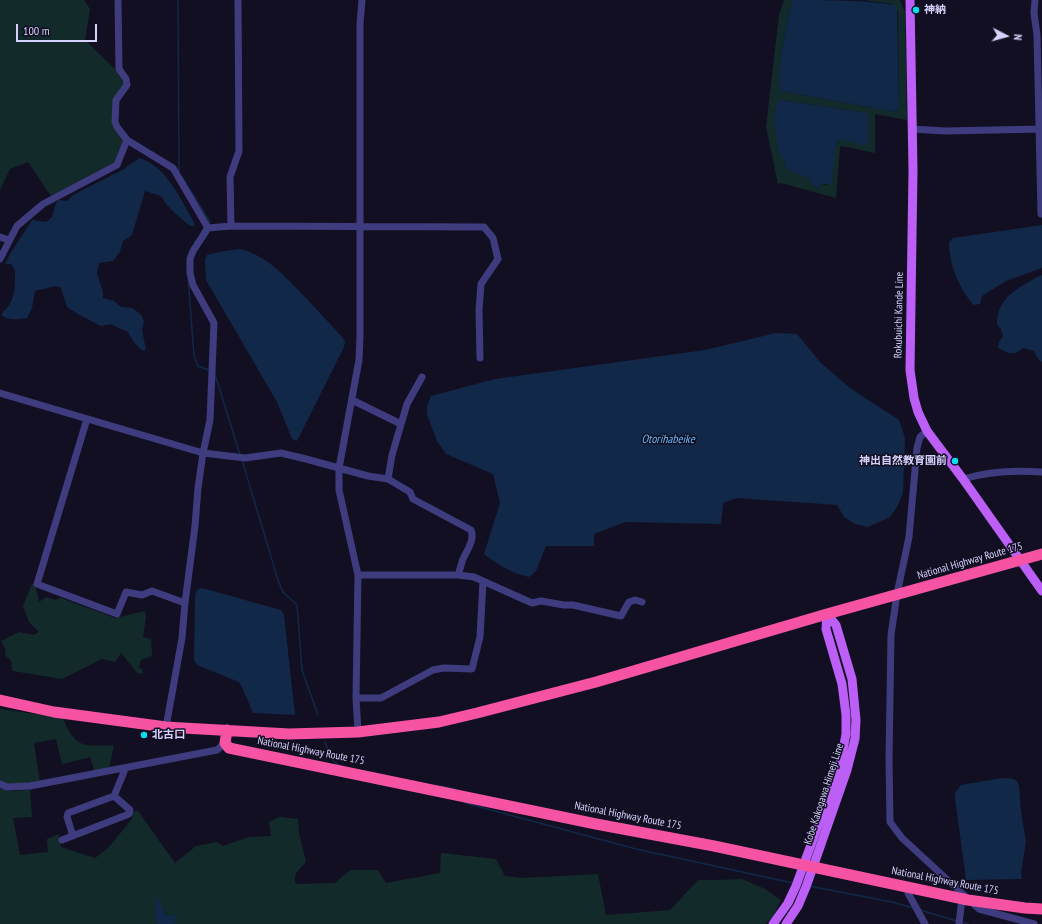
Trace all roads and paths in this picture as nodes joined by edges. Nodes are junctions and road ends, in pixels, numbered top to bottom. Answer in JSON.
{"nodes":[{"id":1,"x":118,"y":0,"type":"edge"},
{"id":2,"x":238,"y":0,"type":"edge"},
{"id":3,"x":362,"y":0,"type":"edge"},
{"id":4,"x":910,"y":0,"type":"edge"},
{"id":5,"x":1035,"y":0,"type":"edge"},
{"id":6,"x":1040,"y":68,"type":"edge"},
{"id":7,"x":912,"y":129,"type":"junction"},
{"id":8,"x":1040,"y":129,"type":"edge"},
{"id":9,"x":127,"y":140,"type":"junction"},
{"id":10,"x":1041,"y":214,"type":"dead end"},
{"id":11,"x":231,"y":226,"type":"junction"},
{"id":12,"x":360,"y":227,"type":"junction"},
{"id":13,"x":208,"y":228,"type":"junction"},
{"id":14,"x":0,"y":237,"type":"edge"},
{"id":15,"x":9,"y":240,"type":"junction"},
{"id":16,"x":0,"y":259,"type":"edge"},
{"id":17,"x":480,"y":358,"type":"dead end"},
{"id":18,"x":422,"y":377,"type":"dead end"},
{"id":19,"x":0,"y":393,"type":"edge"},
{"id":20,"x":352,"y":400,"type":"junction"},
{"id":21,"x":87,"y":419,"type":"junction"},
{"id":22,"x":401,"y":424,"type":"junction"},
{"id":23,"x":926,"y":431,"type":"junction"},
{"id":24,"x":203,"y":453,"type":"junction"},
{"id":25,"x":339,"y":468,"type":"junction"},
{"id":26,"x":1042,"y":472,"type":"edge"},
{"id":27,"x":388,"y":479,"type":"junction"},
{"id":28,"x":964,"y":479,"type":"junction"},
{"id":29,"x":1042,"y":554,"type":"edge"},
{"id":30,"x":1021,"y":560,"type":"junction"},
{"id":31,"x":358,"y":575,"type":"junction"},
{"id":32,"x":458,"y":575,"type":"junction"},
{"id":33,"x":483,"y":581,"type":"junction"},
{"id":34,"x":1042,"y":591,"type":"edge"},
{"id":35,"x":897,"y":594,"type":"junction"},
{"id":36,"x":642,"y":602,"type":"dead end"},
{"id":37,"x":185,"y":603,"type":"junction"},
{"id":38,"x":827,"y":614,"type":"junction"},
{"id":39,"x":356,"y":698,"type":"junction"},
{"id":40,"x":0,"y":700,"type":"edge"},
{"id":41,"x":166,"y":727,"type":"junction"},
{"id":42,"x":227,"y":730,"type":"junction"},
{"id":43,"x":358,"y":732,"type":"junction"},
{"id":44,"x":225,"y":743,"type":"junction"},
{"id":45,"x":124,"y":768,"type":"junction"},
{"id":46,"x":0,"y":784,"type":"edge"},
{"id":47,"x":114,"y":796,"type":"junction"},
{"id":48,"x":73,"y":836,"type":"junction"},
{"id":49,"x":62,"y":840,"type":"dead end"},
{"id":50,"x":808,"y":867,"type":"junction"},
{"id":51,"x":907,"y":887,"type":"junction"},
{"id":52,"x":965,"y":899,"type":"junction"},
{"id":53,"x":1042,"y":909,"type":"edge"},
{"id":54,"x":774,"y":924,"type":"edge"},
{"id":55,"x":786,"y":924,"type":"edge"},
{"id":56,"x":925,"y":924,"type":"edge"},
{"id":57,"x":959,"y":924,"type":"edge"},
{"id":58,"x":1034,"y":924,"type":"edge"}],
"edges":[{"from":1,"to":9,"type":"street"},
{"from":2,"to":11,"type":"street"},
{"from":3,"to":12,"type":"street"},
{"from":4,"to":7,"type":"main road","name":"Rokubuichi Kande Line"},
{"from":5,"to":6,"type":"street"},
{"from":6,"to":8,"type":"street"},
{"from":7,"to":8,"type":"street"},
{"from":7,"to":23,"type":"main road","name":"Rokubuichi Kande Line"},
{"from":8,"to":10,"type":"street"},
{"from":9,"to":13,"type":"street"},
{"from":9,"to":15,"type":"street"},
{"from":11,"to":12,"type":"street"},
{"from":11,"to":13,"type":"street"},
{"from":12,"to":17,"type":"street"},
{"from":12,"to":20,"type":"street"},
{"from":13,"to":24,"type":"street"},
{"from":14,"to":15,"type":"street"},
{"from":15,"to":16,"type":"street"},
{"from":18,"to":22,"type":"street"},
{"from":19,"to":21,"type":"street"},
{"from":20,"to":22,"type":"street"},
{"from":20,"to":25,"type":"street"},
{"from":21,"to":24,"type":"street"},
{"from":21,"to":37,"type":"street"},
{"from":22,"to":27,"type":"street"},
{"from":23,"to":28,"type":"main road","name":"Rokubuichi Kande Line"},
{"from":23,"to":35,"type":"street"},
{"from":24,"to":25,"type":"street"},
{"from":24,"to":37,"type":"street"},
{"from":25,"to":27,"type":"street"},
{"from":25,"to":31,"type":"street"},
{"from":26,"to":28,"type":"street"},
{"from":27,"to":32,"type":"street"},
{"from":28,"to":30,"type":"main road","name":"Rokubuichi Kande Line"},
{"from":29,"to":30,"type":"highway","name":"National Highway Route 175"},
{"from":30,"to":34,"type":"main road","name":"Rokubuichi Kande Line"},
{"from":30,"to":35,"type":"highway","name":"National Highway Route 175"},
{"from":31,"to":32,"type":"street"},
{"from":31,"to":39,"type":"street"},
{"from":32,"to":33,"type":"street"},
{"from":33,"to":36,"type":"street"},
{"from":33,"to":39,"type":"street"},
{"from":35,"to":38,"type":"highway","name":"National Highway Route 175"},
{"from":35,"to":52,"type":"street"},
{"from":37,"to":41,"type":"street"},
{"from":38,"to":43,"type":"highway","name":"National Highway Route 175"},
{"from":38,"to":50,"type":"main road","name":"Kobe Kakogawa Himeji Line"},
{"from":39,"to":43,"type":"street"},
{"from":40,"to":41,"type":"highway","name":"National Highway Route 175"},
{"from":41,"to":42,"type":"highway","name":"National Highway Route 175"},
{"from":42,"to":43,"type":"highway","name":"National Highway Route 175"},
{"from":42,"to":44,"type":"highway"},
{"from":44,"to":45,"type":"street"},
{"from":44,"to":50,"type":"highway","name":"National Highway Route 175"},
{"from":45,"to":46,"type":"street"},
{"from":45,"to":47,"type":"street"},
{"from":47,"to":48,"type":"street"},
{"from":47,"to":48,"type":"street"},
{"from":48,"to":49,"type":"street"},
{"from":50,"to":51,"type":"highway","name":"National Highway Route 175"},
{"from":50,"to":54,"type":"main road","name":"Kobe Kakogawa Himeji Line"},
{"from":50,"to":55,"type":"main road","name":"Kobe Kakogawa Himeji Line"},
{"from":51,"to":52,"type":"highway","name":"National Highway Route 175"},
{"from":51,"to":56,"type":"street"},
{"from":52,"to":53,"type":"highway","name":"National Highway Route 175"},
{"from":52,"to":57,"type":"street"},
{"from":52,"to":58,"type":"street"}]}
